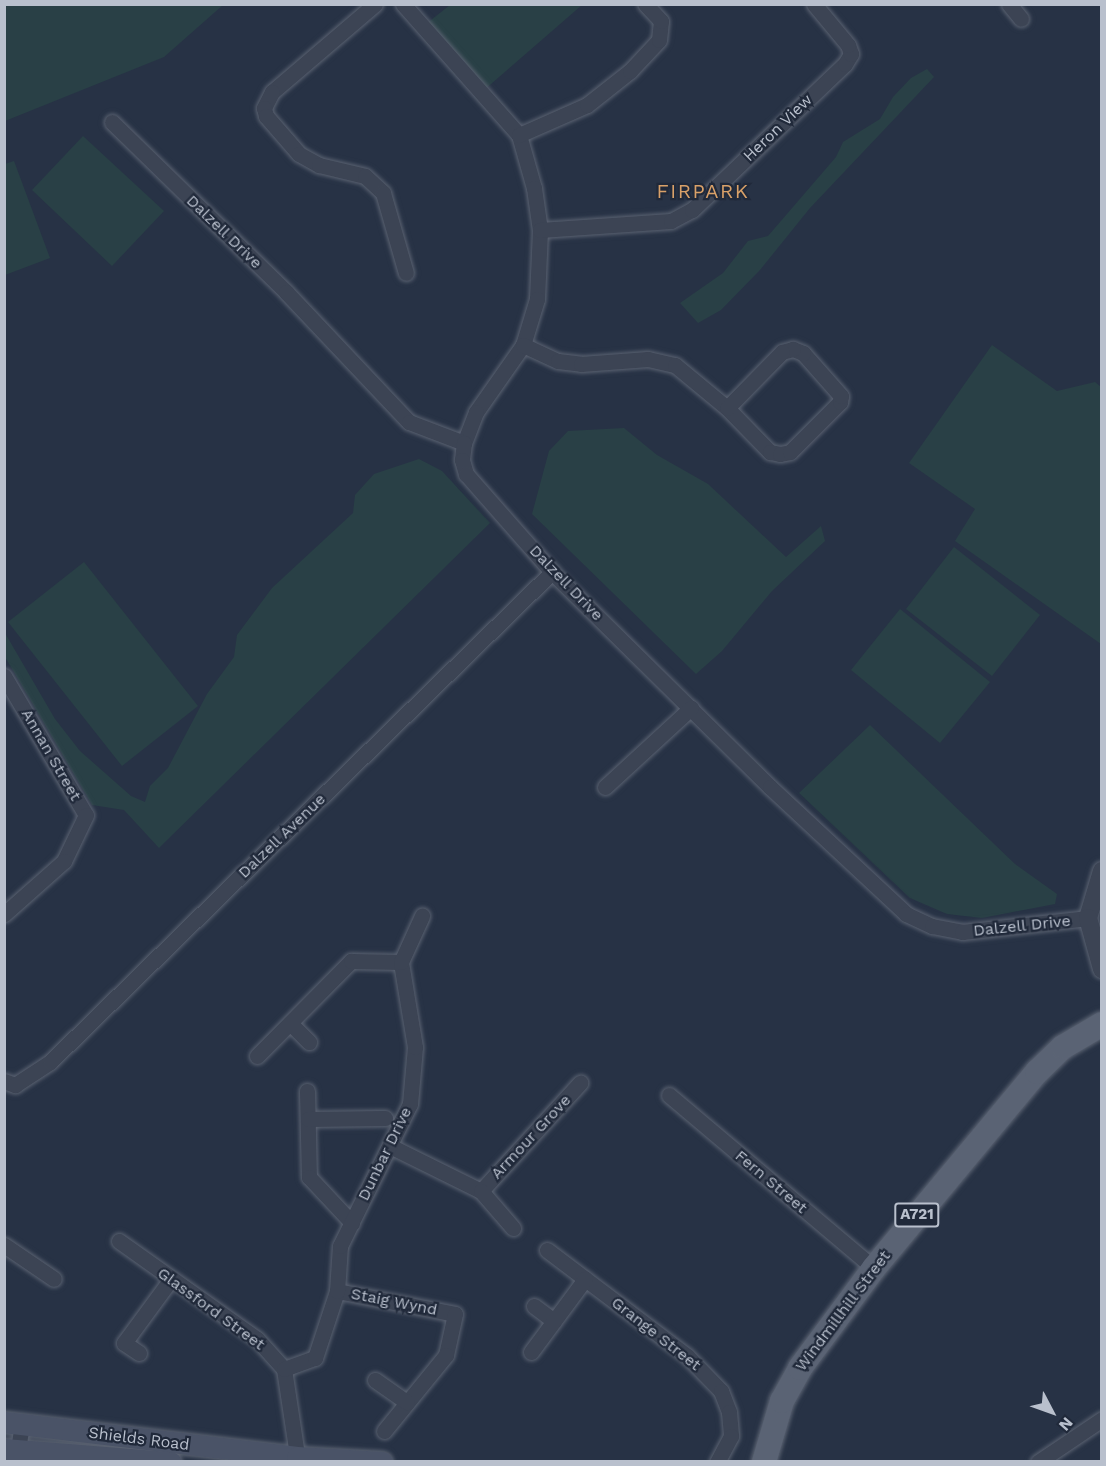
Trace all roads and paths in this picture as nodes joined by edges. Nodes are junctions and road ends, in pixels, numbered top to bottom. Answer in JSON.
{"nodes":[{"id":1,"x":375,"y":4,"type":"edge"},
{"id":2,"x":403,"y":4,"type":"edge"},
{"id":3,"x":645,"y":4,"type":"edge"},
{"id":4,"x":814,"y":4,"type":"edge"},
{"id":5,"x":1009,"y":4,"type":"edge"},
{"id":6,"x":1022,"y":19,"type":"dead end"},
{"id":7,"x":112,"y":122,"type":"dead end"},
{"id":8,"x":519,"y":135,"type":"junction"},
{"id":9,"x":540,"y":230,"type":"junction"},
{"id":10,"x":406,"y":273,"type":"dead end"},
{"id":11,"x":523,"y":345,"type":"junction"},
{"id":12,"x":727,"y":408,"type":"junction"},
{"id":13,"x":464,"y":442,"type":"junction"},
{"id":14,"x":552,"y":572,"type":"junction"},
{"id":15,"x":4,"y":676,"type":"edge"},
{"id":16,"x":691,"y":708,"type":"junction"},
{"id":17,"x":605,"y":787,"type":"dead end"},
{"id":18,"x":1101,"y":871,"type":"edge"},
{"id":19,"x":4,"y":914,"type":"edge"},
{"id":20,"x":422,"y":915,"type":"dead end"},
{"id":21,"x":1088,"y":918,"type":"junction"},
{"id":22,"x":400,"y":962,"type":"junction"},
{"id":23,"x":1101,"y":969,"type":"edge"},
{"id":24,"x":290,"y":1023,"type":"junction"},
{"id":25,"x":1101,"y":1024,"type":"edge"},
{"id":26,"x":309,"y":1042,"type":"dead end"},
{"id":27,"x":257,"y":1056,"type":"dead end"},
{"id":28,"x":4,"y":1081,"type":"edge"},
{"id":29,"x":580,"y":1083,"type":"dead end"},
{"id":30,"x":307,"y":1091,"type":"dead end"},
{"id":31,"x":669,"y":1095,"type":"dead end"},
{"id":32,"x":385,"y":1118,"type":"dead end"},
{"id":33,"x":308,"y":1119,"type":"junction"},
{"id":34,"x":390,"y":1146,"type":"junction"},
{"id":35,"x":481,"y":1191,"type":"junction"},
{"id":36,"x":352,"y":1223,"type":"junction"},
{"id":37,"x":513,"y":1228,"type":"dead end"},
{"id":38,"x":119,"y":1241,"type":"dead end"},
{"id":39,"x":4,"y":1245,"type":"edge"},
{"id":40,"x":547,"y":1250,"type":"dead end"},
{"id":41,"x":874,"y":1268,"type":"junction"},
{"id":42,"x":54,"y":1279,"type":"dead end"},
{"id":43,"x":171,"y":1279,"type":"junction"},
{"id":44,"x":585,"y":1279,"type":"junction"},
{"id":45,"x":338,"y":1291,"type":"junction"},
{"id":46,"x":534,"y":1306,"type":"dead end"},
{"id":47,"x":554,"y":1321,"type":"junction"},
{"id":48,"x":531,"y":1352,"type":"dead end"},
{"id":49,"x":139,"y":1353,"type":"dead end"},
{"id":50,"x":284,"y":1369,"type":"junction"},
{"id":51,"x":375,"y":1380,"type":"dead end"},
{"id":52,"x":407,"y":1402,"type":"junction"},
{"id":53,"x":1101,"y":1419,"type":"edge"},
{"id":54,"x":13,"y":1424,"type":"edge"},
{"id":55,"x":384,"y":1431,"type":"dead end"},
{"id":56,"x":13,"y":1454,"type":"edge"},
{"id":57,"x":298,"y":1459,"type":"edge"},
{"id":58,"x":170,"y":1461,"type":"edge"},
{"id":59,"x":382,"y":1461,"type":"edge"},
{"id":60,"x":717,"y":1461,"type":"edge"},
{"id":61,"x":764,"y":1461,"type":"edge"},
{"id":62,"x":1038,"y":1461,"type":"edge"}],
"edges":[{"from":1,"to":10,"type":"street"},
{"from":2,"to":8,"type":"street"},
{"from":3,"to":8,"type":"street"},
{"from":4,"to":9,"type":"street","name":"Heron View"},
{"from":5,"to":6,"type":"street"},
{"from":7,"to":13,"type":"street","name":"Dalzell Drive"},
{"from":8,"to":9,"type":"street"},
{"from":9,"to":11,"type":"street"},
{"from":11,"to":12,"type":"street"},
{"from":11,"to":13,"type":"street"},
{"from":12,"to":12,"type":"street"},
{"from":13,"to":14,"type":"street","name":"Dalzell Drive"},
{"from":14,"to":16,"type":"street","name":"Dalzell Drive"},
{"from":14,"to":28,"type":"street","name":"Dalzell Avenue"},
{"from":15,"to":19,"type":"street","name":"Annan Street"},
{"from":16,"to":17,"type":"street"},
{"from":16,"to":21,"type":"street","name":"Dalzell Drive"},
{"from":18,"to":21,"type":"street"},
{"from":20,"to":22,"type":"street"},
{"from":21,"to":23,"type":"street"},
{"from":22,"to":24,"type":"street"},
{"from":22,"to":34,"type":"street","name":"Dunbar Drive"},
{"from":24,"to":26,"type":"street"},
{"from":24,"to":27,"type":"street"},
{"from":25,"to":41,"type":"main road","name":"Windmillhill Street","number":"A721"},
{"from":29,"to":35,"type":"street","name":"Armour Grove"},
{"from":30,"to":33,"type":"street"},
{"from":31,"to":41,"type":"street","name":"Fern Street"},
{"from":32,"to":33,"type":"street"},
{"from":33,"to":36,"type":"street"},
{"from":34,"to":35,"type":"street","name":"Armour Grove"},
{"from":34,"to":36,"type":"street","name":"Dunbar Drive"},
{"from":35,"to":37,"type":"street","name":"Armour Grove"},
{"from":36,"to":45,"type":"street","name":"Dunbar Drive"},
{"from":38,"to":43,"type":"street","name":"Glassford Street"},
{"from":39,"to":42,"type":"street"},
{"from":40,"to":44,"type":"street","name":"Grange Street"},
{"from":41,"to":61,"type":"main road","name":"Windmillhill Street","number":"A721"},
{"from":43,"to":49,"type":"street"},
{"from":43,"to":50,"type":"street","name":"Glassford Street"},
{"from":44,"to":47,"type":"street"},
{"from":44,"to":60,"type":"street","name":"Grange Street"},
{"from":45,"to":50,"type":"street","name":"Dunbar Drive"},
{"from":45,"to":52,"type":"street","name":"Staig Wynd"},
{"from":46,"to":47,"type":"street"},
{"from":47,"to":48,"type":"street"},
{"from":50,"to":57,"type":"street"},
{"from":51,"to":52,"type":"street"},
{"from":52,"to":55,"type":"street","name":"Staig Wynd"},
{"from":53,"to":62,"type":"street"},
{"from":54,"to":56,"type":"street"},
{"from":54,"to":57,"type":"main road","name":"Shields Road"},
{"from":56,"to":58,"type":"main road","name":"Shields Road"},
{"from":57,"to":59,"type":"main road","name":"Shields Road"}]}
